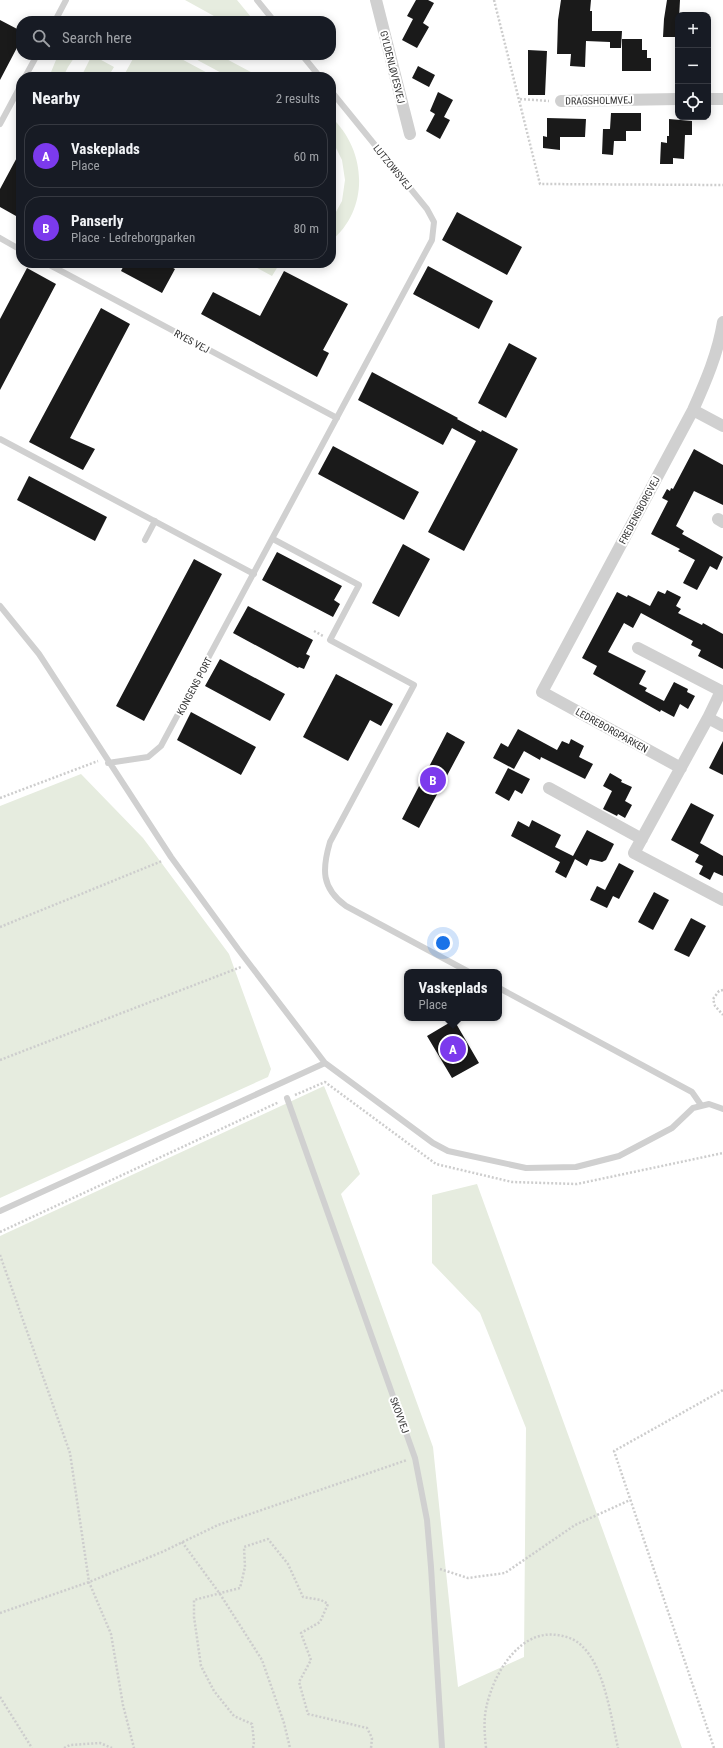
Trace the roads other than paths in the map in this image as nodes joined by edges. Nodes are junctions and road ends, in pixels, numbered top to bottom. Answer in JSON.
{"nodes":[{"id":1,"x":66,"y":0,"type":"edge"},
{"id":2,"x":257,"y":0,"type":"edge"},
{"id":3,"x":376,"y":0,"type":"edge"},
{"id":4,"x":58,"y":16,"type":"edge"},
{"id":5,"x":270,"y":16,"type":"edge"},
{"id":6,"x":34,"y":60,"type":"edge"},
{"id":7,"x":306,"y":60,"type":"edge"},
{"id":8,"x":28,"y":72,"type":"edge"},
{"id":9,"x":316,"y":72,"type":"edge"},
{"id":10,"x":16,"y":94,"type":"edge"},
{"id":11,"x":336,"y":97,"type":"edge"},
{"id":12,"x":675,"y":99,"type":"edge"},
{"id":13,"x":711,"y":99,"type":"edge"},
{"id":14,"x":723,"y":99,"type":"edge"},
{"id":15,"x":561,"y":101,"type":"road end"},
{"id":16,"x":0,"y":124,"type":"edge"},
{"id":17,"x":410,"y":134,"type":"dead end"},
{"id":18,"x":0,"y":238,"type":"edge"},
{"id":19,"x":16,"y":247,"type":"edge"},
{"id":20,"x":55,"y":268,"type":"edge"},
{"id":21,"x":723,"y":322,"type":"edge"},
{"id":22,"x":692,"y":410,"type":"junction"},
{"id":23,"x":337,"y":418,"type":"junction"},
{"id":24,"x":723,"y":426,"type":"edge"},
{"id":25,"x":0,"y":439,"type":"edge"},
{"id":26,"x":155,"y":522,"type":"junction"},
{"id":27,"x":272,"y":539,"type":"junction"},
{"id":28,"x":145,"y":540,"type":"dead end"},
{"id":29,"x":254,"y":574,"type":"junction"},
{"id":30,"x":0,"y":606,"type":"edge"},
{"id":31,"x":638,"y":648,"type":"dead end"},
{"id":32,"x":542,"y":692,"type":"joint"},
{"id":33,"x":708,"y":718,"type":"junction"},
{"id":34,"x":723,"y":726,"type":"edge"},
{"id":35,"x":108,"y":763,"type":"junction"},
{"id":36,"x":681,"y":768,"type":"junction"},
{"id":37,"x":549,"y":788,"type":"dead end"},
{"id":38,"x":642,"y":839,"type":"junction"},
{"id":39,"x":723,"y":900,"type":"edge"},
{"id":40,"x":463,"y":969,"type":"edge"},
{"id":41,"x":502,"y":990,"type":"edge"},
{"id":42,"x":325,"y":1063,"type":"junction"},
{"id":43,"x":287,"y":1098,"type":"road end"},
{"id":44,"x":700,"y":1105,"type":"junction"},
{"id":45,"x":723,"y":1109,"type":"edge"},
{"id":46,"x":0,"y":1211,"type":"edge"},
{"id":47,"x":442,"y":1748,"type":"edge"}],
"edges":[{"from":1,"to":4,"type":"lane"},
{"from":2,"to":5,"type":"lane"},
{"from":3,"to":17,"type":"street","name":"GYLDENLØVESVEJ"},
{"from":6,"to":8,"type":"lane"},
{"from":7,"to":9,"type":"lane"},
{"from":10,"to":16,"type":"lane"},
{"from":11,"to":23,"type":"lane","name":"LUTZOWSVEJ"},
{"from":12,"to":15,"type":"street","name":"DRAGSHOLMVEJ"},
{"from":13,"to":14,"type":"street"},
{"from":18,"to":19,"type":"lane"},
{"from":20,"to":23,"type":"lane","name":"RYES VEJ"},
{"from":21,"to":22,"type":"street","name":"FREDENSBORGVEJ"},
{"from":22,"to":24,"type":"street"},
{"from":22,"to":32,"type":"street","name":"FREDENSBORGVEJ"},
{"from":23,"to":27,"type":"lane","name":"KONGENS PORT"},
{"from":25,"to":26,"type":"lane"},
{"from":26,"to":28,"type":"lane"},
{"from":26,"to":29,"type":"lane"},
{"from":27,"to":29,"type":"lane","name":"KONGENS PORT"},
{"from":27,"to":40,"type":"lane"},
{"from":29,"to":35,"type":"lane","name":"KONGENS PORT"},
{"from":30,"to":35,"type":"lane"},
{"from":31,"to":33,"type":"street"},
{"from":32,"to":36,"type":"street","name":"LEDREBORGPARKEN"},
{"from":33,"to":34,"type":"street"},
{"from":33,"to":36,"type":"street"},
{"from":35,"to":42,"type":"lane"},
{"from":36,"to":38,"type":"street"},
{"from":37,"to":38,"type":"street"},
{"from":38,"to":39,"type":"street"},
{"from":41,"to":44,"type":"lane"},
{"from":42,"to":44,"type":"lane"},
{"from":42,"to":46,"type":"lane"},
{"from":43,"to":47,"type":"lane","name":"SKOVVEJ"},
{"from":44,"to":45,"type":"lane"}]}
